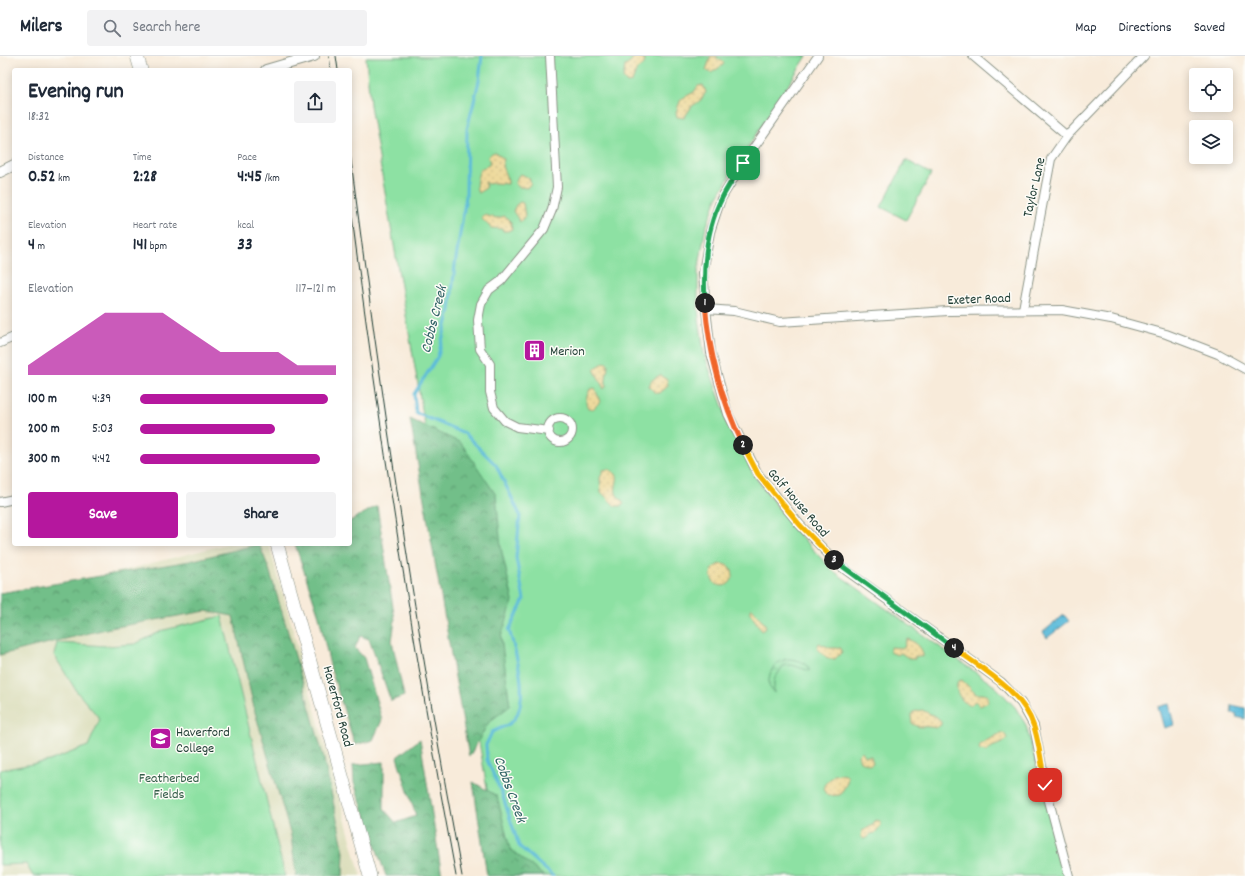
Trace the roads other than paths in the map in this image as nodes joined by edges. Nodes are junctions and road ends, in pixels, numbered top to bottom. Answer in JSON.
{"nodes":[{"id":1,"x":137,"y":56,"type":"edge"},
{"id":2,"x":313,"y":56,"type":"edge"},
{"id":3,"x":550,"y":56,"type":"edge"},
{"id":4,"x":818,"y":56,"type":"edge"},
{"id":5,"x":973,"y":56,"type":"edge"},
{"id":6,"x":1144,"y":56,"type":"edge"},
{"id":7,"x":140,"y":68,"type":"edge"},
{"id":8,"x":273,"y":68,"type":"edge"},
{"id":9,"x":1067,"y":136,"type":"junction"},
{"id":10,"x":12,"y":166,"type":"edge"},
{"id":11,"x":0,"y":172,"type":"edge"},
{"id":12,"x":706,"y":309,"type":"junction"},
{"id":13,"x":1023,"y":309,"type":"junction"},
{"id":14,"x":12,"y":338,"type":"edge"},
{"id":15,"x":0,"y":343,"type":"edge"},
{"id":16,"x":1245,"y":369,"type":"edge"},
{"id":17,"x":549,"y":431,"type":"dead end"},
{"id":18,"x":12,"y":499,"type":"edge"},
{"id":19,"x":0,"y":502,"type":"edge"},
{"id":20,"x":278,"y":546,"type":"edge"},
{"id":21,"x":370,"y":876,"type":"edge"},
{"id":22,"x":1069,"y":876,"type":"edge"}],
"edges":[{"from":1,"to":7,"type":"main road"},
{"from":2,"to":8,"type":"street"},
{"from":3,"to":17,"type":"street"},
{"from":4,"to":12,"type":"street","name":"Golf House Road"},
{"from":5,"to":9,"type":"street"},
{"from":6,"to":9,"type":"street","name":"Taylor Lane"},
{"from":9,"to":13,"type":"street","name":"Taylor Lane"},
{"from":10,"to":11,"type":"street"},
{"from":12,"to":13,"type":"street","name":"Exeter Road"},
{"from":12,"to":22,"type":"street","name":"Golf House Road"},
{"from":13,"to":16,"type":"street","name":"Exeter Road"},
{"from":14,"to":15,"type":"street"},
{"from":18,"to":19,"type":"street"},
{"from":20,"to":21,"type":"main road","name":"Haverford Road"}]}
